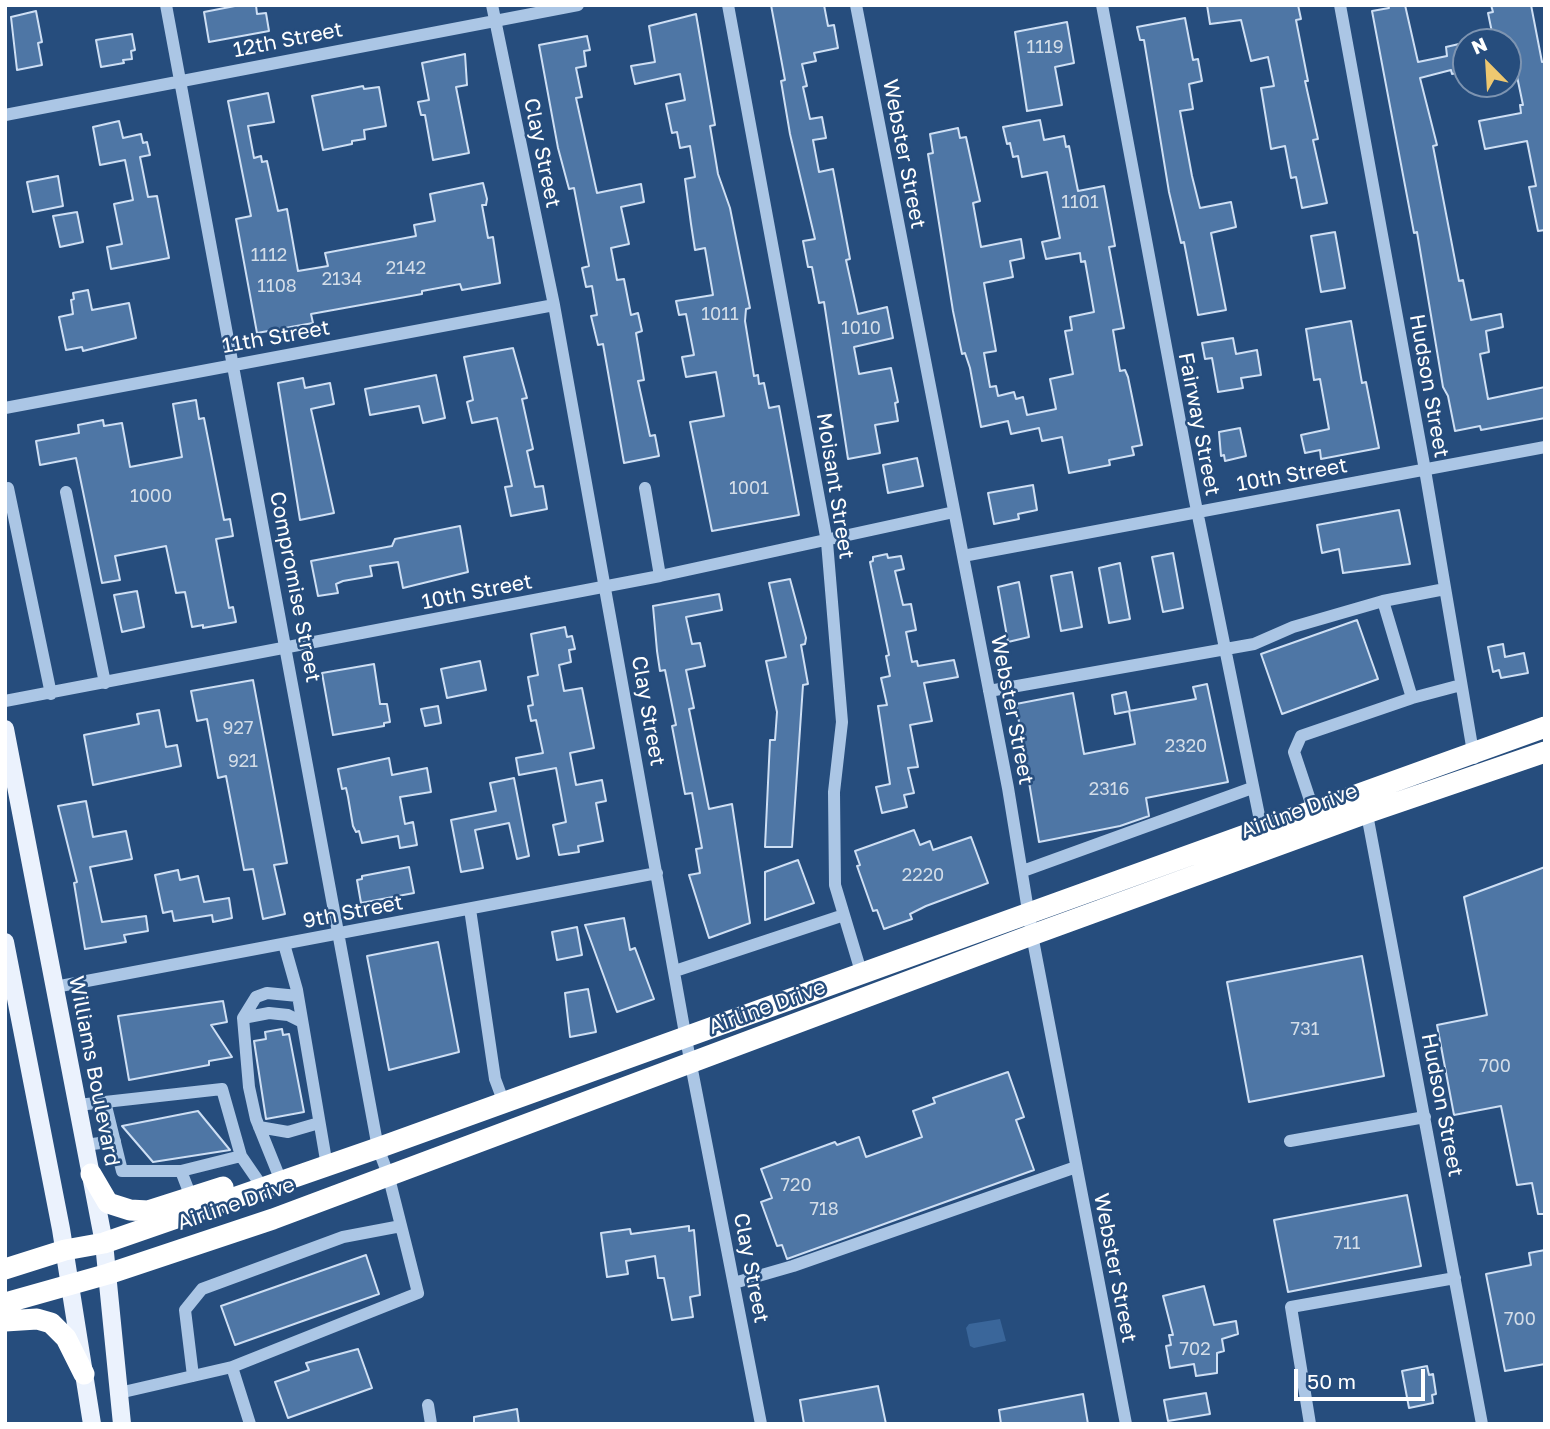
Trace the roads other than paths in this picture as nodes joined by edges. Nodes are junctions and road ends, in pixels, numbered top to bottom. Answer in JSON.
{"nodes":[{"id":1,"x":166,"y":5,"type":"edge"},
{"id":2,"x":492,"y":5,"type":"edge"},
{"id":3,"x":578,"y":5,"type":"edge"},
{"id":4,"x":728,"y":5,"type":"edge"},
{"id":5,"x":856,"y":5,"type":"edge"},
{"id":6,"x":1102,"y":5,"type":"edge"},
{"id":7,"x":1340,"y":5,"type":"edge"},
{"id":8,"x":495,"y":21,"type":"junction"},
{"id":9,"x":181,"y":80,"type":"junction"},
{"id":10,"x":5,"y":114,"type":"edge"},
{"id":11,"x":554,"y":305,"type":"junction"},
{"id":12,"x":233,"y":365,"type":"junction"},
{"id":13,"x":5,"y":408,"type":"edge"},
{"id":14,"x":1545,"y":447,"type":"edge"},
{"id":15,"x":1425,"y":470,"type":"junction"},
{"id":16,"x":8,"y":488,"type":"dead end"},
{"id":17,"x":645,"y":488,"type":"dead end"},
{"id":18,"x":66,"y":492,"type":"dead end"},
{"id":19,"x":954,"y":512,"type":"junction"},
{"id":20,"x":1197,"y":512,"type":"junction"},
{"id":21,"x":827,"y":542,"type":"junction"},
{"id":22,"x":963,"y":556,"type":"junction"},
{"id":23,"x":660,"y":576,"type":"junction"},
{"id":24,"x":606,"y":586,"type":"junction"},
{"id":25,"x":1445,"y":589,"type":"junction"},
{"id":26,"x":1382,"y":601,"type":"junction"},
{"id":27,"x":287,"y":649,"type":"junction"},
{"id":28,"x":1225,"y":650,"type":"junction"},
{"id":29,"x":104,"y":683,"type":"junction"},
{"id":30,"x":1461,"y":685,"type":"junction"},
{"id":31,"x":989,"y":691,"type":"junction"},
{"id":32,"x":51,"y":694,"type":"junction"},
{"id":33,"x":1412,"y":698,"type":"junction"},
{"id":34,"x":5,"y":701,"type":"edge"},
{"id":35,"x":1545,"y":727,"type":"edge"},
{"id":36,"x":5,"y":729,"type":"edge"},
{"id":37,"x":1545,"y":752,"type":"edge"},
{"id":38,"x":1473,"y":753,"type":"junction"},
{"id":39,"x":1478,"y":775,"type":"junction"},
{"id":40,"x":1252,"y":788,"type":"junction"},
{"id":41,"x":1364,"y":803,"type":"junction"},
{"id":42,"x":1314,"y":812,"type":"junction"},
{"id":43,"x":1264,"y":840,"type":"junction"},
{"id":44,"x":1023,"y":871,"type":"junction"},
{"id":45,"x":657,"y":873,"type":"junction"},
{"id":46,"x":470,"y":909,"type":"junction"},
{"id":47,"x":844,"y":915,"type":"junction"},
{"id":48,"x":1030,"y":925,"type":"junction"},
{"id":49,"x":338,"y":934,"type":"junction"},
{"id":50,"x":5,"y":942,"type":"edge"},
{"id":51,"x":284,"y":944,"type":"junction"},
{"id":52,"x":674,"y":971,"type":"junction"},
{"id":53,"x":862,"y":975,"type":"junction"},
{"id":54,"x":55,"y":987,"type":"junction"},
{"id":55,"x":10,"y":994,"type":"edge"},
{"id":56,"x":298,"y":996,"type":"junction"},
{"id":57,"x":243,"y":1018,"type":"junction"},
{"id":58,"x":303,"y":1023,"type":"junction"},
{"id":59,"x":686,"y":1039,"type":"junction"},
{"id":60,"x":692,"y":1061,"type":"junction"},
{"id":61,"x":105,"y":1102,"type":"junction"},
{"id":62,"x":504,"y":1103,"type":"junction"},
{"id":63,"x":78,"y":1105,"type":"junction"},
{"id":64,"x":1425,"y":1117,"type":"junction"},
{"id":65,"x":319,"y":1124,"type":"junction"},
{"id":66,"x":259,"y":1127,"type":"junction"},
{"id":67,"x":115,"y":1141,"type":"junction"},
{"id":68,"x":1290,"y":1141,"type":"dead end"},
{"id":69,"x":85,"y":1145,"type":"junction"},
{"id":70,"x":379,"y":1148,"type":"junction"},
{"id":71,"x":241,"y":1156,"type":"junction"},
{"id":72,"x":327,"y":1166,"type":"junction"},
{"id":73,"x":1076,"y":1167,"type":"junction"},
{"id":74,"x":181,"y":1171,"type":"junction"},
{"id":75,"x":91,"y":1174,"type":"junction"},
{"id":76,"x":388,"y":1174,"type":"junction"},
{"id":77,"x":272,"y":1185,"type":"junction"},
{"id":78,"x":191,"y":1197,"type":"junction"},
{"id":79,"x":401,"y":1226,"type":"junction"},
{"id":80,"x":104,"y":1243,"type":"junction"},
{"id":81,"x":65,"y":1250,"type":"junction"},
{"id":82,"x":5,"y":1269,"type":"edge"},
{"id":83,"x":108,"y":1274,"type":"junction"},
{"id":84,"x":1455,"y":1278,"type":"junction"},
{"id":85,"x":69,"y":1283,"type":"junction"},
{"id":86,"x":734,"y":1283,"type":"junction"},
{"id":87,"x":5,"y":1303,"type":"edge"},
{"id":88,"x":5,"y":1321,"type":"edge"},
{"id":89,"x":232,"y":1367,"type":"junction"},
{"id":90,"x":84,"y":1374,"type":"junction"},
{"id":91,"x":193,"y":1376,"type":"junction"},
{"id":92,"x":119,"y":1393,"type":"junction"},
{"id":93,"x":428,"y":1405,"type":"dead end"},
{"id":94,"x":92,"y":1424,"type":"edge"},
{"id":95,"x":122,"y":1424,"type":"edge"},
{"id":96,"x":250,"y":1424,"type":"edge"},
{"id":97,"x":431,"y":1424,"type":"edge"},
{"id":98,"x":761,"y":1424,"type":"edge"},
{"id":99,"x":1126,"y":1424,"type":"edge"},
{"id":100,"x":1310,"y":1424,"type":"edge"},
{"id":101,"x":1482,"y":1424,"type":"edge"}],
"edges":[{"from":1,"to":9,"type":"street","name":"Compromise Street"},
{"from":2,"to":8,"type":"street","name":"Clay Street"},
{"from":3,"to":8,"type":"street","name":"12th Street"},
{"from":4,"to":21,"type":"street","name":"Moisant Street"},
{"from":5,"to":19,"type":"street","name":"Webster Street"},
{"from":6,"to":20,"type":"street","name":"Fairway Street"},
{"from":7,"to":15,"type":"street","name":"Hudson Street"},
{"from":8,"to":9,"type":"street","name":"12th Street"},
{"from":8,"to":11,"type":"street","name":"Clay Street"},
{"from":9,"to":10,"type":"street","name":"12th Street"},
{"from":9,"to":12,"type":"street","name":"Compromise Street"},
{"from":11,"to":12,"type":"street","name":"11th Street"},
{"from":11,"to":24,"type":"street","name":"Clay Street"},
{"from":12,"to":13,"type":"street","name":"11th Street"},
{"from":12,"to":27,"type":"street","name":"Compromise Street"},
{"from":14,"to":15,"type":"street","name":"10th Street"},
{"from":15,"to":20,"type":"street","name":"10th Street"},
{"from":15,"to":25,"type":"street","name":"Hudson Street"},
{"from":16,"to":32,"type":"street"},
{"from":17,"to":23,"type":"street"},
{"from":18,"to":29,"type":"street"},
{"from":19,"to":21,"type":"street","name":"10th Street"},
{"from":19,"to":22,"type":"street","name":"Webster Street"},
{"from":20,"to":22,"type":"street","name":"10th Street"},
{"from":20,"to":28,"type":"street","name":"Fairway Street"},
{"from":21,"to":23,"type":"street","name":"10th Street"},
{"from":21,"to":47,"type":"street","name":"Moisant Street"},
{"from":22,"to":31,"type":"street","name":"Webster Street"},
{"from":23,"to":24,"type":"street","name":"10th Street"},
{"from":24,"to":27,"type":"street","name":"10th Street"},
{"from":24,"to":45,"type":"street","name":"Clay Street"},
{"from":25,"to":26,"type":"street"},
{"from":25,"to":30,"type":"street","name":"Hudson Street"},
{"from":26,"to":28,"type":"street"},
{"from":26,"to":33,"type":"street"},
{"from":27,"to":29,"type":"street","name":"10th Street"},
{"from":27,"to":49,"type":"street","name":"Compromise Street"},
{"from":28,"to":31,"type":"street"},
{"from":28,"to":40,"type":"street","name":"Fairway Street"},
{"from":29,"to":32,"type":"street","name":"10th Street"},
{"from":30,"to":33,"type":"street"},
{"from":30,"to":38,"type":"street","name":"Hudson Street"},
{"from":31,"to":44,"type":"street","name":"Webster Street"},
{"from":32,"to":34,"type":"street","name":"10th Street"},
{"from":33,"to":42,"type":"street"},
{"from":35,"to":38,"type":"highway","name":"Airline Drive"},
{"from":36,"to":54,"type":"main road","name":"Williams Boulevard"},
{"from":37,"to":39,"type":"highway","name":"Airline Drive"},
{"from":38,"to":39,"type":"street","name":"Hudson Street"},
{"from":38,"to":41,"type":"highway","name":"Airline Drive"},
{"from":39,"to":41,"type":"highway","name":"Airline Drive"},
{"from":40,"to":43,"type":"street","name":"Fairway Street"},
{"from":40,"to":44,"type":"street"},
{"from":41,"to":42,"type":"highway","name":"Airline Drive"},
{"from":41,"to":43,"type":"highway","name":"Airline Drive"},
{"from":41,"to":64,"type":"street","name":"Hudson Street"},
{"from":42,"to":43,"type":"highway","name":"Airline Drive"},
{"from":43,"to":48,"type":"highway","name":"Airline Drive"},
{"from":44,"to":48,"type":"street","name":"Webster Street"},
{"from":45,"to":46,"type":"street","name":"9th Street"},
{"from":45,"to":52,"type":"street","name":"Clay Street"},
{"from":46,"to":49,"type":"street","name":"9th Street"},
{"from":46,"to":62,"type":"street"},
{"from":47,"to":52,"type":"street"},
{"from":47,"to":53,"type":"street","name":"Moisant Street"},
{"from":48,"to":53,"type":"highway","name":"Airline Drive"},
{"from":48,"to":60,"type":"highway","name":"Airline Drive"},
{"from":48,"to":73,"type":"street","name":"Webster Street"},
{"from":49,"to":51,"type":"street","name":"9th Street"},
{"from":49,"to":70,"type":"street","name":"Compromise Street"},
{"from":50,"to":55,"type":"main road"},
{"from":51,"to":54,"type":"street","name":"9th Street"},
{"from":51,"to":56,"type":"street"},
{"from":52,"to":59,"type":"street","name":"Clay Street"},
{"from":53,"to":59,"type":"highway","name":"Airline Drive"},
{"from":54,"to":63,"type":"main road","name":"Williams Boulevard"},
{"from":55,"to":81,"type":"main road"},
{"from":56,"to":57,"type":"street"},
{"from":56,"to":58,"type":"street"},
{"from":57,"to":58,"type":"street"},
{"from":57,"to":66,"type":"street"},
{"from":58,"to":65,"type":"street"},
{"from":59,"to":60,"type":"street","name":"Clay Street"},
{"from":59,"to":62,"type":"highway","name":"Airline Drive"},
{"from":60,"to":76,"type":"highway","name":"Airline Drive"},
{"from":60,"to":86,"type":"street","name":"Clay Street"},
{"from":61,"to":63,"type":"street"},
{"from":61,"to":67,"type":"street"},
{"from":61,"to":71,"type":"street"},
{"from":62,"to":70,"type":"highway","name":"Airline Drive"},
{"from":63,"to":69,"type":"main road","name":"Williams Boulevard"},
{"from":64,"to":68,"type":"street"},
{"from":64,"to":84,"type":"street","name":"Hudson Street"},
{"from":65,"to":66,"type":"street"},
{"from":65,"to":72,"type":"street"},
{"from":66,"to":77,"type":"street"},
{"from":67,"to":69,"type":"street"},
{"from":67,"to":74,"type":"street"},
{"from":69,"to":75,"type":"main road","name":"Williams Boulevard"},
{"from":70,"to":72,"type":"highway","name":"Airline Drive"},
{"from":70,"to":76,"type":"street","name":"Compromise Street"},
{"from":71,"to":74,"type":"street"},
{"from":71,"to":77,"type":"street"},
{"from":72,"to":77,"type":"highway","name":"Airline Drive"},
{"from":73,"to":86,"type":"street"},
{"from":73,"to":99,"type":"street","name":"Webster Street"},
{"from":74,"to":78,"type":"street"},
{"from":75,"to":78,"type":"highway"},
{"from":75,"to":80,"type":"main road","name":"Williams Boulevard"},
{"from":76,"to":79,"type":"street","name":"Compromise Street"},
{"from":76,"to":83,"type":"highway","name":"Airline Drive"},
{"from":77,"to":78,"type":"highway"},
{"from":77,"to":80,"type":"highway","name":"Airline Drive"},
{"from":79,"to":89,"type":"street","name":"Compromise Street"},
{"from":79,"to":91,"type":"street"},
{"from":80,"to":81,"type":"highway","name":"Airline Drive"},
{"from":80,"to":83,"type":"main road","name":"Williams Boulevard"},
{"from":81,"to":82,"type":"highway","name":"Airline Drive"},
{"from":81,"to":85,"type":"main road"},
{"from":83,"to":85,"type":"highway","name":"Airline Drive"},
{"from":83,"to":92,"type":"main road","name":"Williams Boulevard"},
{"from":84,"to":100,"type":"street"},
{"from":84,"to":101,"type":"street","name":"Hudson Street"},
{"from":85,"to":87,"type":"highway","name":"Airline Drive"},
{"from":85,"to":90,"type":"main road"},
{"from":86,"to":98,"type":"street","name":"Clay Street"},
{"from":88,"to":90,"type":"highway"},
{"from":89,"to":91,"type":"street"},
{"from":89,"to":96,"type":"street"},
{"from":90,"to":94,"type":"main road"},
{"from":91,"to":92,"type":"street"},
{"from":92,"to":95,"type":"main road","name":"Williams Boulevard"},
{"from":93,"to":97,"type":"street"}]}
